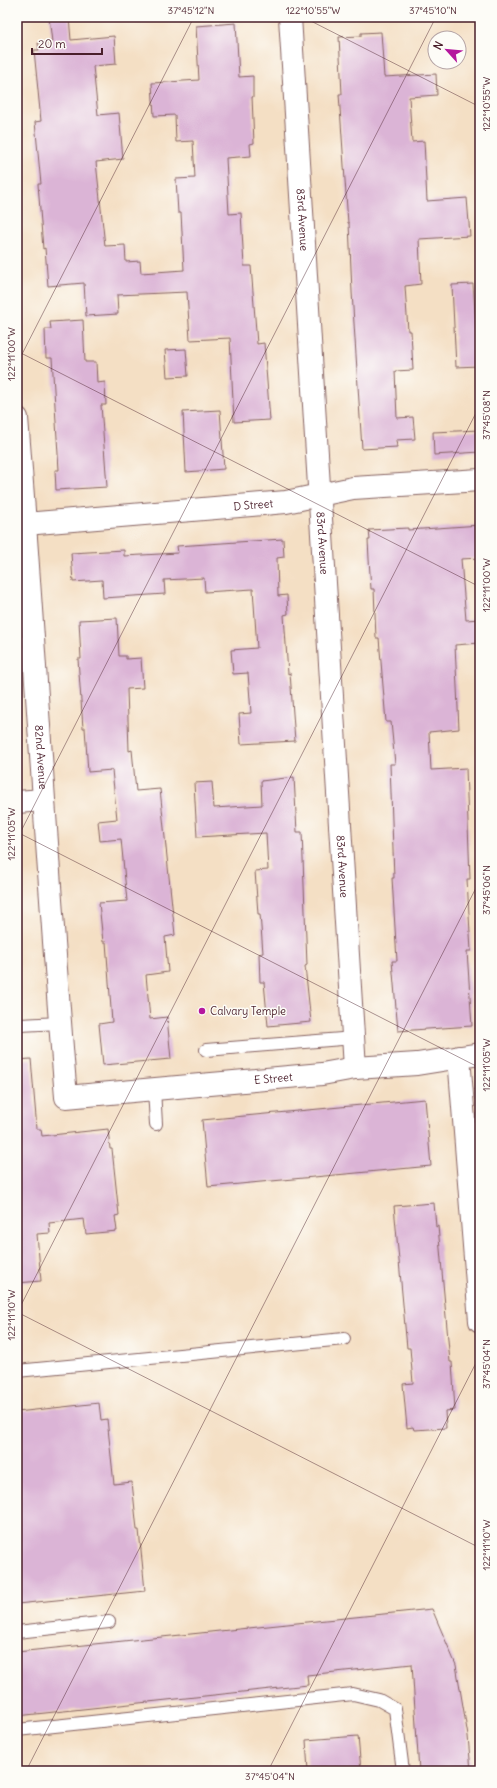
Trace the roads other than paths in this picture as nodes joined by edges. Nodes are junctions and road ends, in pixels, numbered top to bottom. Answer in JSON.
{"nodes":[{"id":1,"x":290,"y":17,"type":"edge"},
{"id":2,"x":17,"y":418,"type":"edge"},
{"id":3,"x":480,"y":480,"type":"edge"},
{"id":4,"x":320,"y":494,"type":"junction"},
{"id":5,"x":25,"y":524,"type":"junction"},
{"id":6,"x":43,"y":800,"type":"junction"},
{"id":7,"x":17,"y":802,"type":"edge"},
{"id":8,"x":60,"y":1023,"type":"junction"},
{"id":9,"x":20,"y":1025,"type":"dead end"},
{"id":10,"x":354,"y":1038,"type":"junction"},
{"id":11,"x":206,"y":1050,"type":"dead end"},
{"id":12,"x":470,"y":1056,"type":"edge"},
{"id":13,"x":355,"y":1068,"type":"junction"},
{"id":14,"x":154,"y":1089,"type":"junction"},
{"id":15,"x":66,"y":1097,"type":"joint"},
{"id":16,"x":156,"y":1124,"type":"dead end"},
{"id":17,"x":480,"y":1321,"type":"edge"},
{"id":18,"x":344,"y":1339,"type":"dead end"},
{"id":19,"x":17,"y":1371,"type":"edge"},
{"id":20,"x":109,"y":1622,"type":"dead end"},
{"id":21,"x":17,"y":1632,"type":"edge"},
{"id":22,"x":17,"y":1730,"type":"edge"},
{"id":23,"x":403,"y":1771,"type":"edge"}],
"edges":[{"from":1,"to":4,"type":"street","name":"83rd Avenue"},
{"from":2,"to":5,"type":"street","name":"82nd Avenue"},
{"from":3,"to":4,"type":"street","name":"D Street"},
{"from":4,"to":5,"type":"street","name":"D Street"},
{"from":4,"to":10,"type":"street","name":"83rd Avenue"},
{"from":5,"to":6,"type":"street","name":"82nd Avenue"},
{"from":6,"to":7,"type":"street"},
{"from":6,"to":8,"type":"street","name":"82nd Avenue"},
{"from":8,"to":9,"type":"lane"},
{"from":8,"to":15,"type":"street","name":"82nd Avenue"},
{"from":10,"to":11,"type":"lane"},
{"from":10,"to":13,"type":"street","name":"83rd Avenue"},
{"from":12,"to":13,"type":"street","name":"E Street"},
{"from":12,"to":17,"type":"street"},
{"from":13,"to":14,"type":"street","name":"E Street"},
{"from":14,"to":15,"type":"street","name":"E Street"},
{"from":14,"to":16,"type":"lane"},
{"from":18,"to":19,"type":"lane"},
{"from":20,"to":21,"type":"lane"},
{"from":22,"to":23,"type":"lane"}]}
